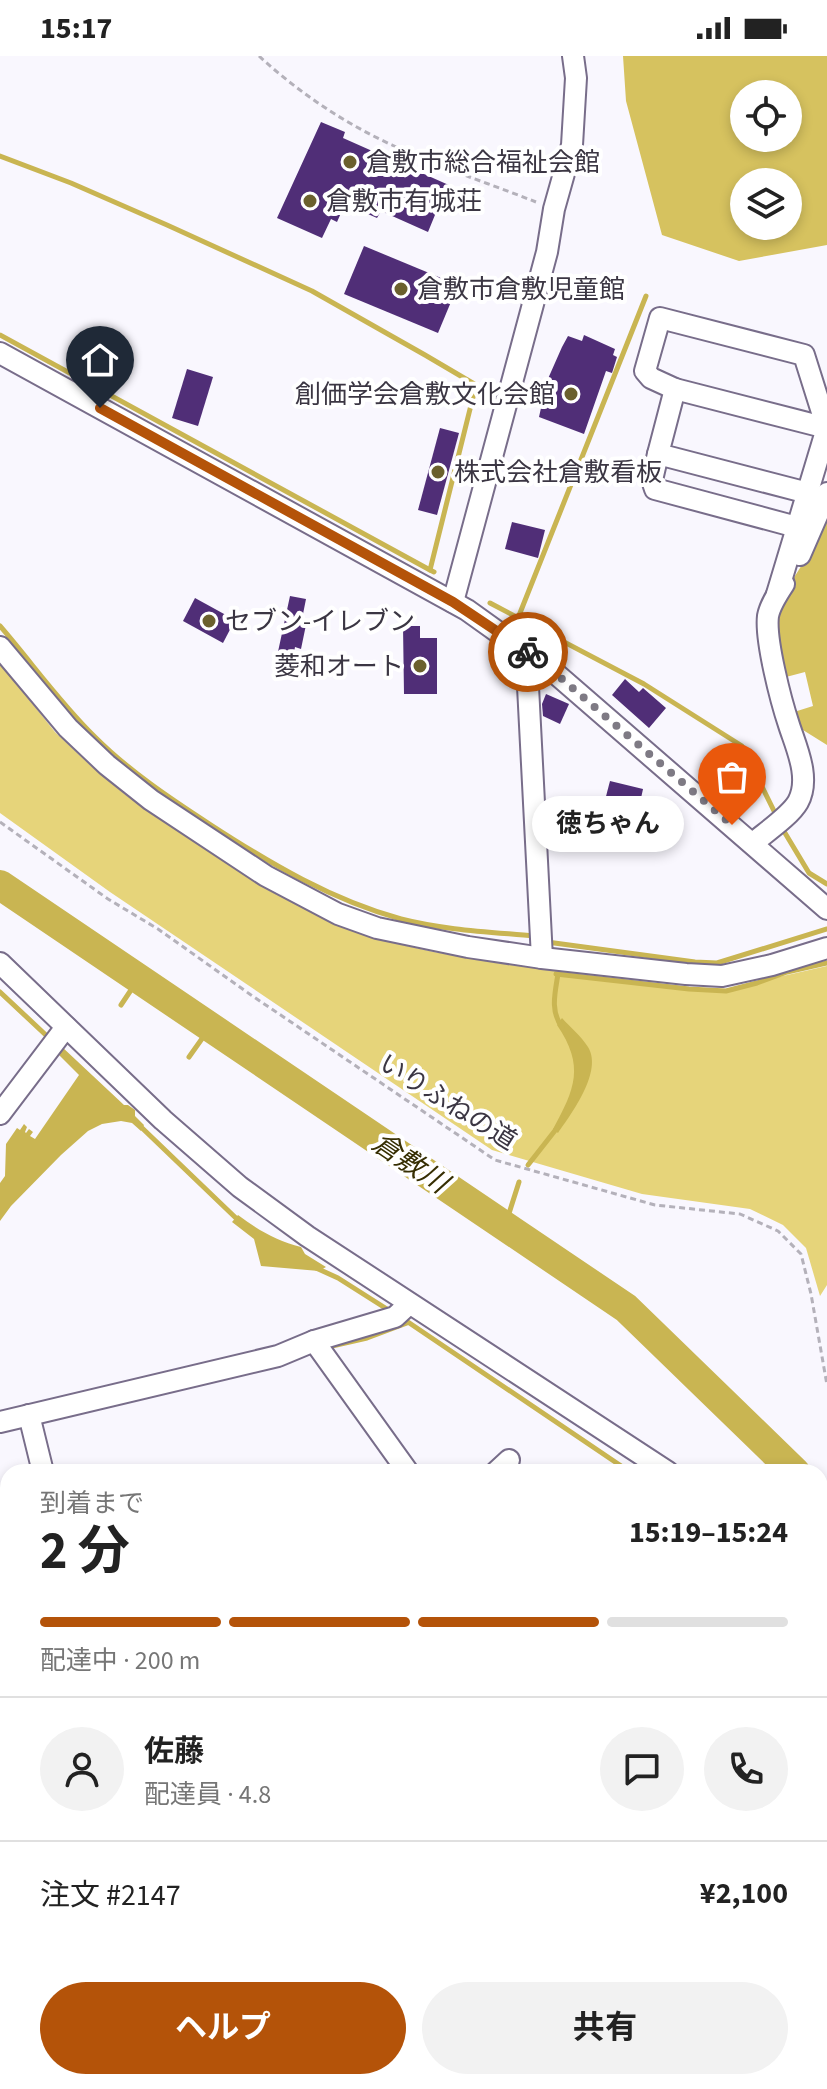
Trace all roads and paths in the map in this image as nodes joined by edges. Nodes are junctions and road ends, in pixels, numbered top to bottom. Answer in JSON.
{"nodes":[{"id":1,"x":259,"y":56,"type":"edge"},
{"id":2,"x":573,"y":56,"type":"edge"},
{"id":3,"x":554,"y":209,"type":"junction"},
{"id":4,"x":0,"y":353,"type":"edge"},
{"id":5,"x":675,"y":389,"type":"junction"},
{"id":6,"x":827,"y":428,"type":"edge"},
{"id":7,"x":658,"y":454,"type":"junction"},
{"id":8,"x":818,"y":493,"type":"edge"},
{"id":9,"x":793,"y":526,"type":"dead end"},
{"id":10,"x":453,"y":602,"type":"junction"},
{"id":11,"x":0,"y":647,"type":"edge"},
{"id":12,"x":530,"y":654,"type":"junction"},
{"id":13,"x":0,"y":822,"type":"edge"},
{"id":14,"x":753,"y":843,"type":"junction"},
{"id":15,"x":827,"y":909,"type":"edge"},
{"id":16,"x":542,"y":948,"type":"junction"},
{"id":17,"x":827,"y":948,"type":"edge"},
{"id":18,"x":0,"y":963,"type":"edge"},
{"id":19,"x":57,"y":1039,"type":"junction"},
{"id":20,"x":0,"y":1114,"type":"edge"},
{"id":21,"x":402,"y":1311,"type":"junction"},
{"id":22,"x":314,"y":1341,"type":"junction"},
{"id":23,"x":827,"y":1385,"type":"edge"},
{"id":24,"x":29,"y":1415,"type":"junction"},
{"id":25,"x":0,"y":1422,"type":"edge"},
{"id":26,"x":41,"y":1464,"type":"edge"},
{"id":27,"x":402,"y":1464,"type":"edge"},
{"id":28,"x":655,"y":1464,"type":"edge"}],
"edges":[{"from":1,"to":3,"type":"path"},
{"from":2,"to":3,"type":"street"},
{"from":3,"to":10,"type":"street"},
{"from":4,"to":10,"type":"street"},
{"from":5,"to":6,"type":"street"},
{"from":5,"to":6,"type":"street"},
{"from":5,"to":7,"type":"street"},
{"from":6,"to":8,"type":"street"},
{"from":7,"to":8,"type":"street"},
{"from":7,"to":9,"type":"street"},
{"from":8,"to":14,"type":"street"},
{"from":10,"to":12,"type":"street"},
{"from":11,"to":16,"type":"street"},
{"from":12,"to":14,"type":"street"},
{"from":12,"to":16,"type":"street"},
{"from":13,"to":23,"type":"path","name":"いりふねの道"},
{"from":14,"to":15,"type":"street"},
{"from":16,"to":17,"type":"street"},
{"from":18,"to":19,"type":"street"},
{"from":19,"to":20,"type":"street"},
{"from":19,"to":21,"type":"street"},
{"from":21,"to":22,"type":"street"},
{"from":21,"to":28,"type":"street"},
{"from":22,"to":24,"type":"street"},
{"from":22,"to":27,"type":"street"},
{"from":24,"to":25,"type":"street"},
{"from":24,"to":26,"type":"street"}]}
